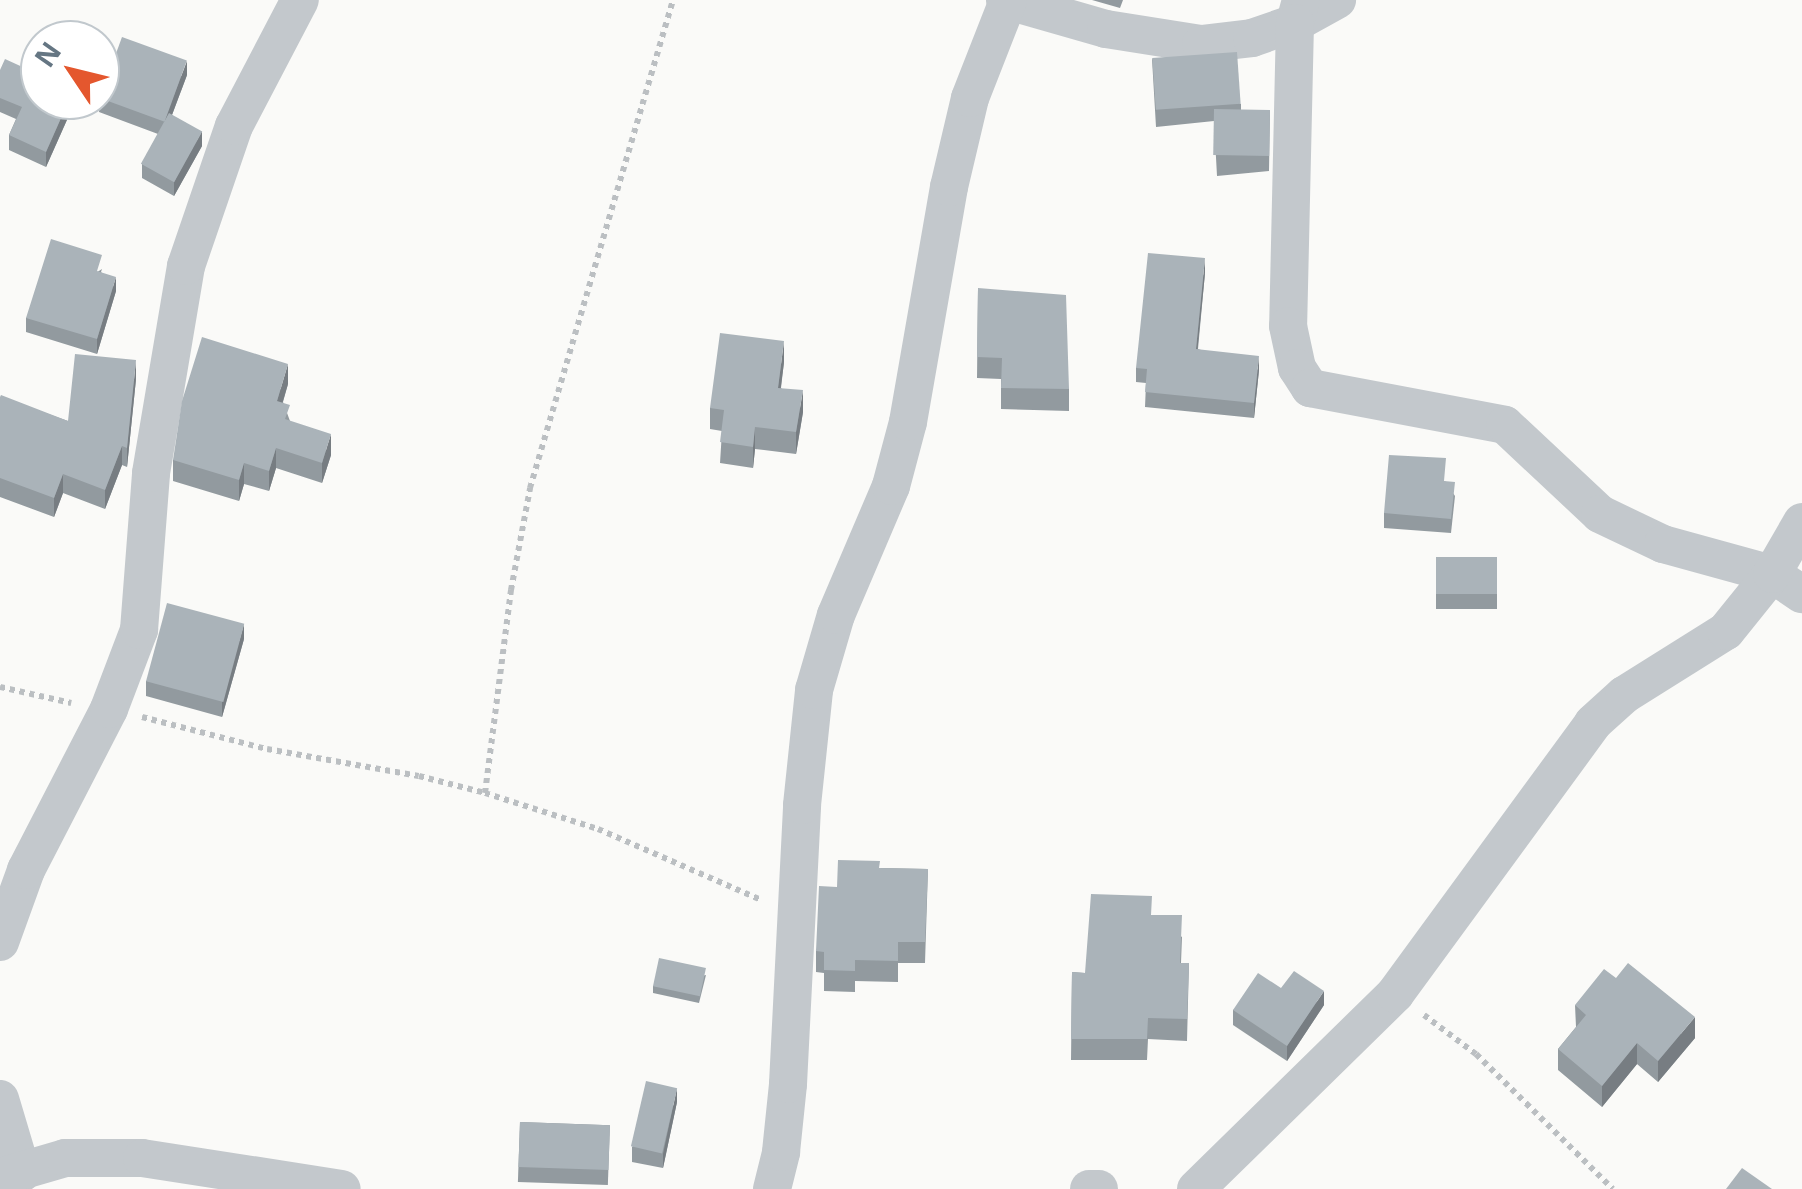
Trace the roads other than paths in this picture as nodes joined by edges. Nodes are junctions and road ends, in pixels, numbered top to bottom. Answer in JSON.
{"nodes":[{"id":1,"x":300,"y":0,"type":"edge"},
{"id":2,"x":1337,"y":0,"type":"edge"},
{"id":3,"x":1006,"y":1,"type":"edge"},
{"id":4,"x":1298,"y":12,"type":"edge"},
{"id":5,"x":1802,"y":522,"type":"edge"},
{"id":6,"x":1787,"y":584,"type":"edge"},
{"id":7,"x":0,"y":942,"type":"edge"},
{"id":8,"x":0,"y":1099,"type":"edge"},
{"id":9,"x":11,"y":1175,"type":"edge"},
{"id":10,"x":342,"y":1189,"type":"edge"},
{"id":11,"x":772,"y":1189,"type":"edge"},
{"id":12,"x":1089,"y":1189,"type":"edge"},
{"id":13,"x":1099,"y":1189,"type":"edge"},
{"id":14,"x":1196,"y":1189,"type":"edge"}],
"edges":[{"from":1,"to":7,"type":"street"},
{"from":2,"to":4,"type":"street"},
{"from":3,"to":4,"type":"street"},
{"from":3,"to":11,"type":"street"},
{"from":4,"to":6,"type":"street"},
{"from":5,"to":6,"type":"street"},
{"from":6,"to":14,"type":"street"},
{"from":8,"to":9,"type":"street"},
{"from":9,"to":10,"type":"street"},
{"from":12,"to":13,"type":"street"}]}
